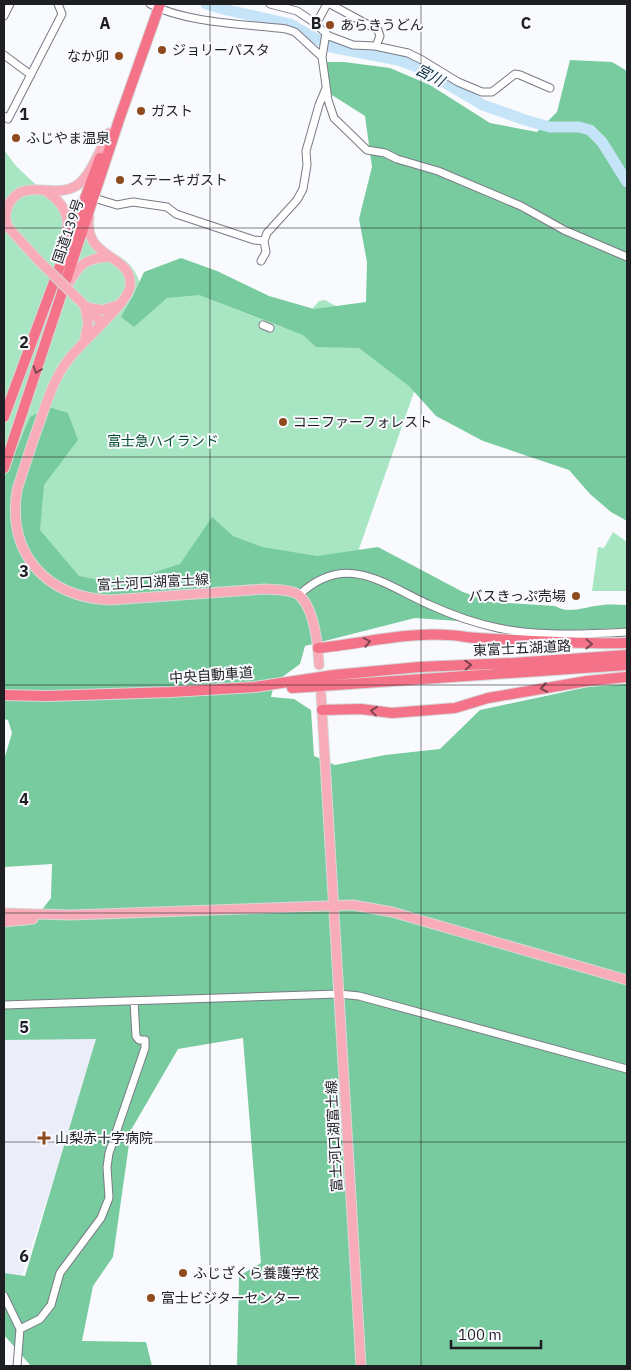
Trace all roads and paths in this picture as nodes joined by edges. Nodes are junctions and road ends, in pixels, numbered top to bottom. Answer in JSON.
{"nodes":[{"id":1,"x":10,"y":4,"type":"edge"},
{"id":2,"x":58,"y":4,"type":"edge"},
{"id":3,"x":270,"y":4,"type":"edge"},
{"id":4,"x":329,"y":4,"type":"edge"},
{"id":5,"x":155,"y":5,"type":"edge"},
{"id":6,"x":5,"y":12,"type":"edge"},
{"id":7,"x":316,"y":24,"type":"junction"},
{"id":8,"x":326,"y":35,"type":"junction"},
{"id":9,"x":376,"y":46,"type":"junction"},
{"id":10,"x":4,"y":55,"type":"edge"},
{"id":11,"x":322,"y":55,"type":"junction"},
{"id":12,"x":31,"y":75,"type":"junction"},
{"id":13,"x":326,"y":88,"type":"junction"},
{"id":14,"x":550,"y":88,"type":"dead end"},
{"id":15,"x":4,"y":116,"type":"edge"},
{"id":16,"x":109,"y":133,"type":"junction"},
{"id":17,"x":47,"y":191,"type":"junction"},
{"id":18,"x":93,"y":201,"type":"junction"},
{"id":19,"x":264,"y":240,"type":"junction"},
{"id":20,"x":108,"y":257,"type":"junction"},
{"id":21,"x":627,"y":257,"type":"edge"},
{"id":22,"x":261,"y":261,"type":"dead end"},
{"id":23,"x":121,"y":304,"type":"junction"},
{"id":24,"x":85,"y":306,"type":"junction"},
{"id":25,"x":102,"y":323,"type":"junction"},
{"id":26,"x":52,"y":324,"type":"junction"},
{"id":27,"x":85,"y":340,"type":"junction"},
{"id":28,"x":26,"y":357,"type":"junction"},
{"id":29,"x":4,"y":401,"type":"edge"},
{"id":30,"x":4,"y":417,"type":"edge"},
{"id":31,"x":11,"y":445,"type":"junction"},
{"id":32,"x":4,"y":463,"type":"edge"},
{"id":33,"x":4,"y":468,"type":"edge"},
{"id":34,"x":299,"y":595,"type":"junction"},
{"id":35,"x":627,"y":632,"type":"edge"},
{"id":36,"x":627,"y":643,"type":"edge"},
{"id":37,"x":318,"y":648,"type":"junction"},
{"id":38,"x":627,"y":655,"type":"edge"},
{"id":39,"x":319,"y":665,"type":"dead end"},
{"id":40,"x":627,"y":665,"type":"edge"},
{"id":41,"x":419,"y":667,"type":"joint"},
{"id":42,"x":627,"y":676,"type":"edge"},
{"id":43,"x":420,"y":679,"type":"joint"},
{"id":44,"x":4,"y":694,"type":"edge"},
{"id":45,"x":321,"y":694,"type":"dead end"},
{"id":46,"x":4,"y":699,"type":"edge"},
{"id":47,"x":322,"y":710,"type":"junction"},
{"id":48,"x":334,"y":905,"type":"junction"},
{"id":49,"x":4,"y":913,"type":"edge"},
{"id":50,"x":71,"y":915,"type":"junction"},
{"id":51,"x":4,"y":922,"type":"edge"},
{"id":52,"x":627,"y":980,"type":"edge"},
{"id":53,"x":339,"y":994,"type":"junction"},
{"id":54,"x":134,"y":1001,"type":"junction"},
{"id":55,"x":4,"y":1005,"type":"edge"},
{"id":56,"x":627,"y":1068,"type":"edge"},
{"id":57,"x":4,"y":1296,"type":"edge"},
{"id":58,"x":20,"y":1329,"type":"junction"},
{"id":59,"x":17,"y":1366,"type":"edge"},
{"id":60,"x":361,"y":1366,"type":"edge"}],
"edges":[{"from":1,"to":6,"type":"street"},
{"from":2,"to":12,"type":"street"},
{"from":3,"to":7,"type":"street"},
{"from":4,"to":7,"type":"street"},
{"from":4,"to":9,"type":"street"},
{"from":5,"to":11,"type":"street"},
{"from":5,"to":16,"type":"highway","name":"国道139号"},
{"from":5,"to":18,"type":"highway","name":"国道139号"},
{"from":7,"to":8,"type":"street"},
{"from":8,"to":9,"type":"street"},
{"from":8,"to":11,"type":"street"},
{"from":9,"to":14,"type":"street"},
{"from":10,"to":12,"type":"street"},
{"from":11,"to":13,"type":"street"},
{"from":12,"to":15,"type":"street"},
{"from":13,"to":19,"type":"street"},
{"from":13,"to":21,"type":"street"},
{"from":16,"to":17,"type":"main road"},
{"from":16,"to":28,"type":"highway","name":"国道139号"},
{"from":17,"to":24,"type":"main road","bridge":true},
{"from":17,"to":28,"type":"main road"},
{"from":18,"to":19,"type":"street"},
{"from":18,"to":20,"type":"main road","name":"富士河口湖富士線"},
{"from":18,"to":26,"type":"highway","name":"国道139号"},
{"from":19,"to":22,"type":"street"},
{"from":20,"to":23,"type":"main road","name":"富士河口湖富士線"},
{"from":20,"to":26,"type":"main road"},
{"from":23,"to":24,"type":"main road"},
{"from":23,"to":25,"type":"main road","name":"富士河口湖富士線"},
{"from":24,"to":25,"type":"main road"},
{"from":24,"to":27,"type":"main road"},
{"from":25,"to":27,"type":"main road","name":"富士河口湖富士線"},
{"from":26,"to":31,"type":"highway","name":"国道139号","one_way":true},
{"from":27,"to":34,"type":"main road","name":"富士河口湖富士線"},
{"from":28,"to":29,"type":"highway"},
{"from":28,"to":30,"type":"highway","name":"国道139号"},
{"from":31,"to":32,"type":"highway"},
{"from":31,"to":33,"type":"highway","name":"国道139号"},
{"from":34,"to":35,"type":"street"},
{"from":34,"to":37,"type":"main road"},
{"from":37,"to":36,"type":"highway","one_way":true},
{"from":37,"to":39,"type":"main road"},
{"from":41,"to":38,"type":"highway","name":"東富士五湖道路","one_way":true},
{"from":40,"to":43,"type":"highway","name":"東富士五湖道路"},
{"from":41,"to":44,"type":"highway","name":"中央自動車道"},
{"from":42,"to":47,"type":"highway","one_way":true},
{"from":43,"to":46,"type":"highway","name":"中央自動車道"},
{"from":45,"to":47,"type":"main road","name":"富士河口湖富士線"},
{"from":47,"to":48,"type":"main road","name":"富士河口湖富士線"},
{"from":48,"to":50,"type":"main road"},
{"from":48,"to":52,"type":"main road"},
{"from":48,"to":53,"type":"main road","name":"富士河口湖富士線"},
{"from":49,"to":50,"type":"main road"},
{"from":50,"to":51,"type":"main road"},
{"from":53,"to":54,"type":"street"},
{"from":53,"to":56,"type":"street"},
{"from":53,"to":60,"type":"main road","name":"富士河口湖富士線"},
{"from":54,"to":55,"type":"street"},
{"from":54,"to":58,"type":"street"},
{"from":57,"to":58,"type":"street"},
{"from":58,"to":59,"type":"street"}]}
